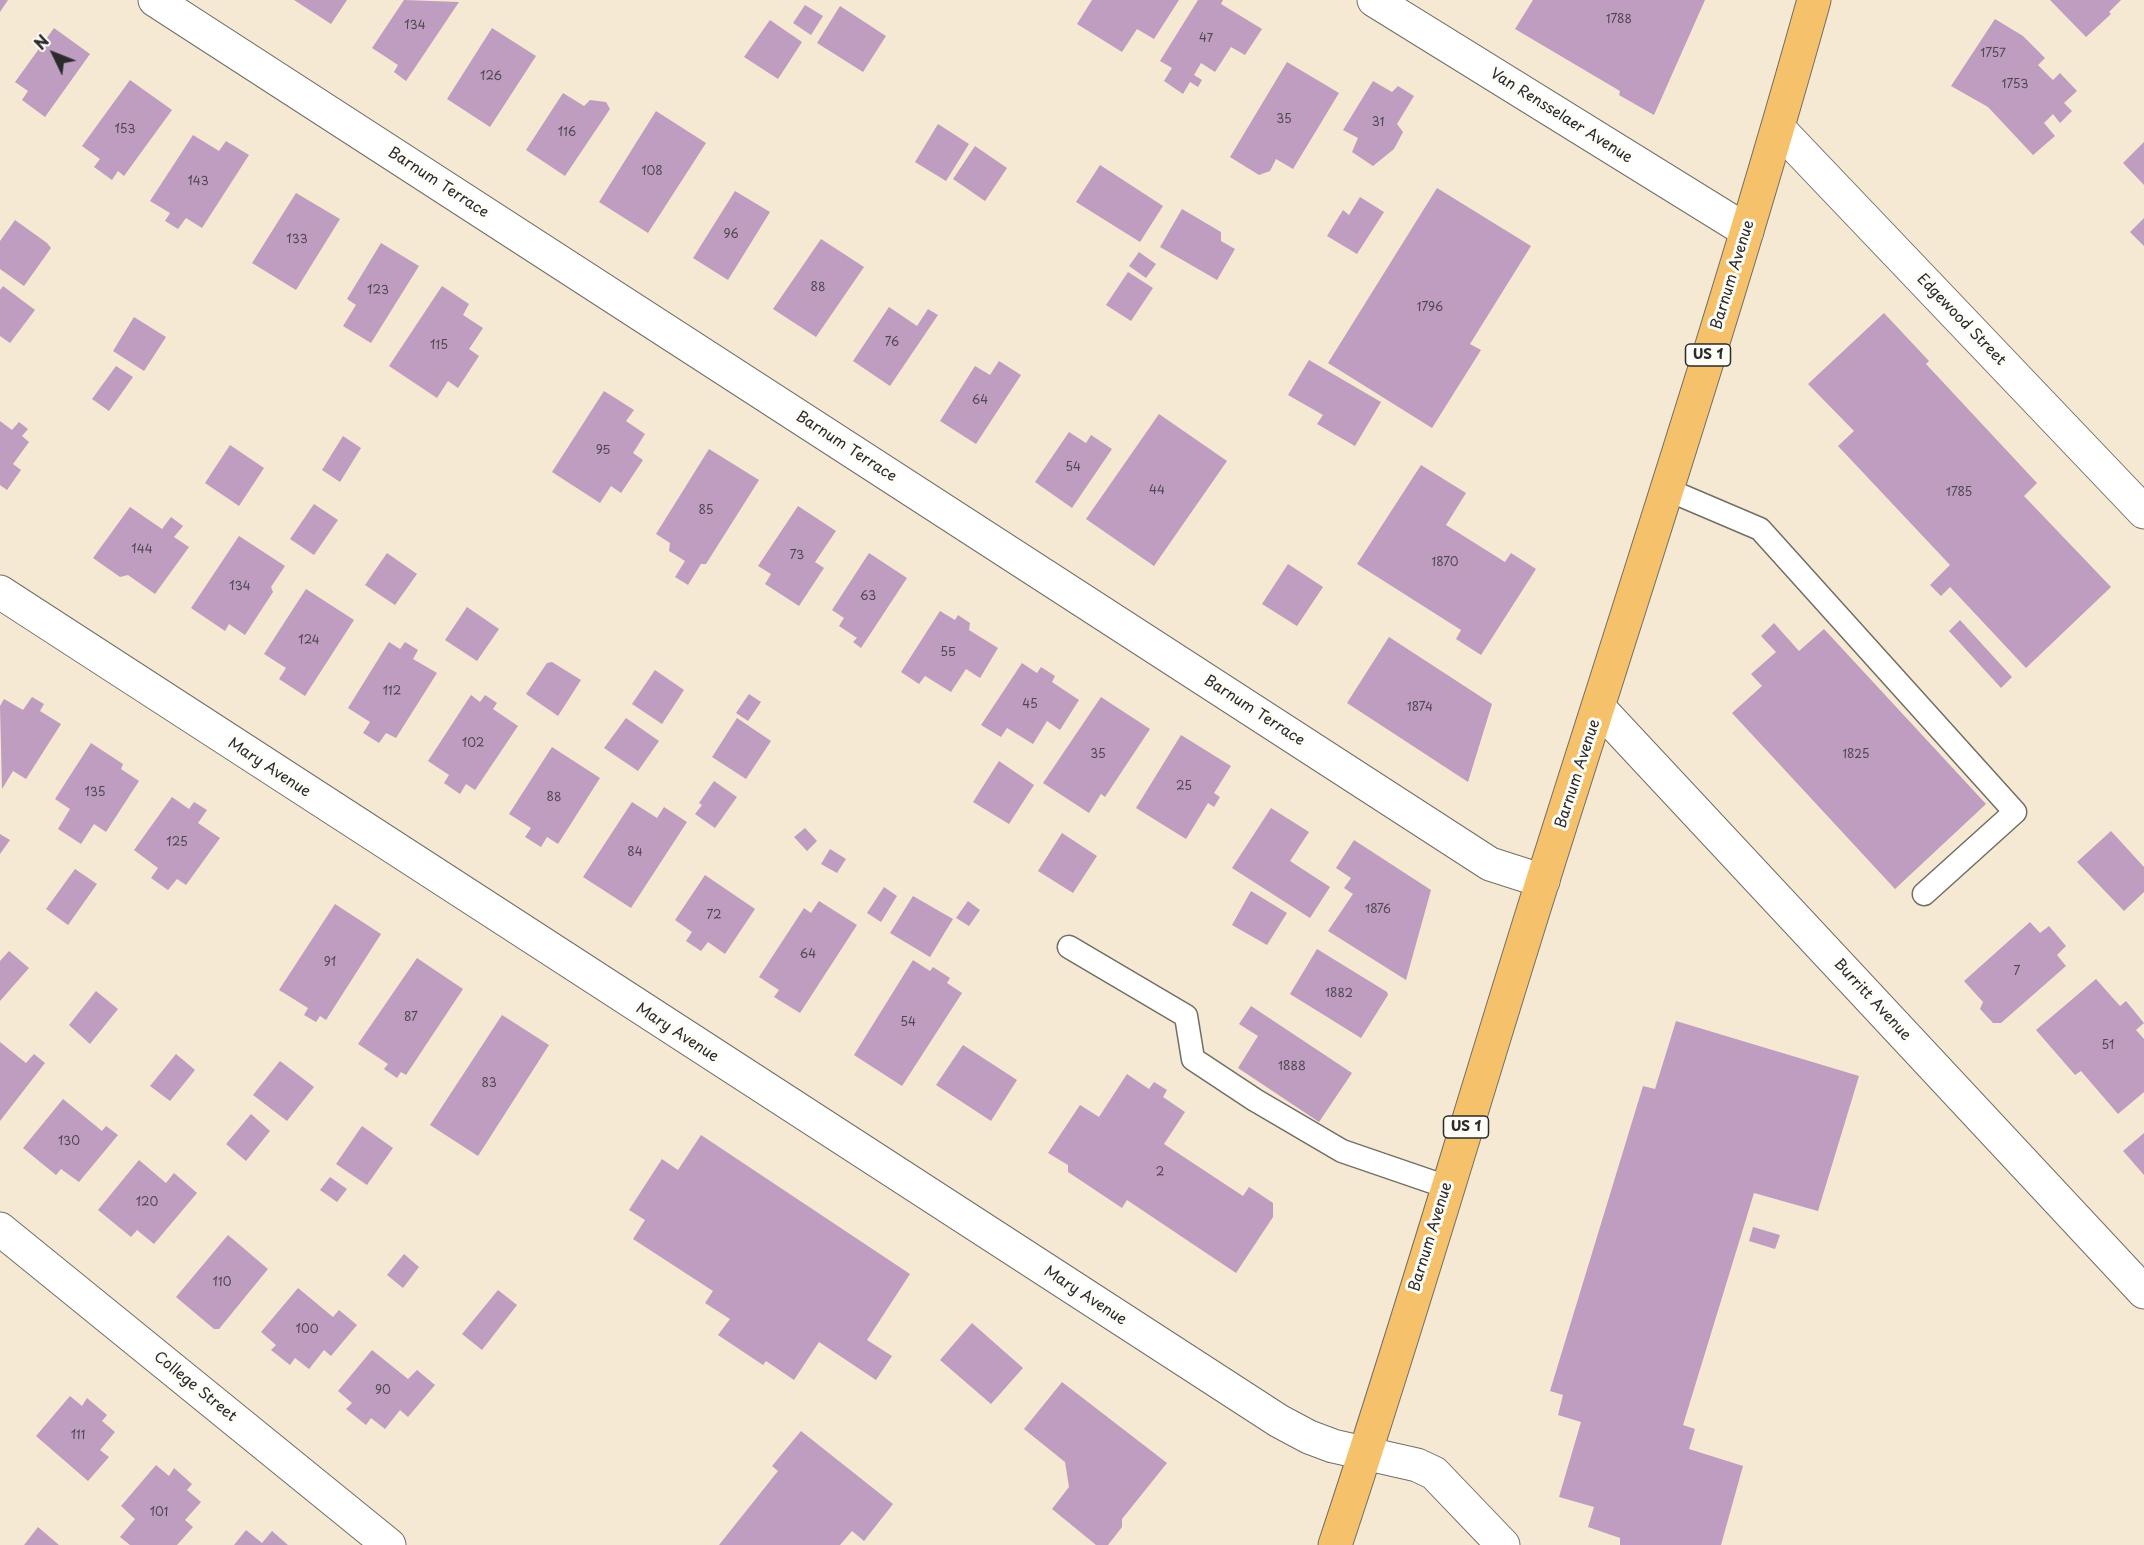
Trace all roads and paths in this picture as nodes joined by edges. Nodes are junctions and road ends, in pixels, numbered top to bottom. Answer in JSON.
{"nodes":[{"id":1,"x":155,"y":0,"type":"edge"},
{"id":2,"x":1374,"y":0,"type":"edge"},
{"id":3,"x":1814,"y":0,"type":"edge"},
{"id":4,"x":1778,"y":128,"type":"junction"},
{"id":5,"x":1748,"y":231,"type":"junction"},
{"id":6,"x":1666,"y":489,"type":"junction"},
{"id":7,"x":2144,"y":513,"type":"edge"},
{"id":8,"x":0,"y":592,"type":"edge"},
{"id":9,"x":1600,"y":709,"type":"junction"},
{"id":10,"x":1543,"y":881,"type":"junction"},
{"id":11,"x":1924,"y":894,"type":"dead end"},
{"id":12,"x":1069,"y":946,"type":"dead end"},
{"id":13,"x":1447,"y":1187,"type":"junction"},
{"id":14,"x":0,"y":1229,"type":"edge"},
{"id":15,"x":2144,"y":1292,"type":"edge"},
{"id":16,"x":1363,"y":1454,"type":"junction"},
{"id":17,"x":389,"y":1545,"type":"edge"},
{"id":18,"x":1335,"y":1545,"type":"edge"},
{"id":19,"x":1503,"y":1545,"type":"edge"}],
"edges":[{"from":1,"to":10,"type":"street","name":"Barnum Terrace"},
{"from":2,"to":5,"type":"street","name":"Van Rensselaer Avenue"},
{"from":3,"to":4,"type":"main road","name":"Barnum Avenue","number":"US 1"},
{"from":4,"to":5,"type":"main road","name":"Barnum Avenue","number":"US 1"},
{"from":4,"to":7,"type":"street","name":"Edgewood Street"},
{"from":5,"to":6,"type":"main road","name":"Barnum Avenue","number":"US 1"},
{"from":6,"to":9,"type":"main road","name":"Barnum Avenue","number":"US 1"},
{"from":6,"to":11,"type":"lane"},
{"from":8,"to":16,"type":"street","name":"Mary Avenue"},
{"from":9,"to":10,"type":"main road","name":"Barnum Avenue","number":"US 1"},
{"from":9,"to":15,"type":"street","name":"Burritt Avenue"},
{"from":10,"to":13,"type":"main road","name":"Barnum Avenue","number":"US 1"},
{"from":12,"to":13,"type":"lane"},
{"from":13,"to":16,"type":"main road","name":"Barnum Avenue","number":"US 1"},
{"from":14,"to":17,"type":"street","name":"College Street"},
{"from":16,"to":18,"type":"main road","name":"Barnum Avenue","number":"US 1"},
{"from":16,"to":19,"type":"street","name":"Mary Avenue"}]}
